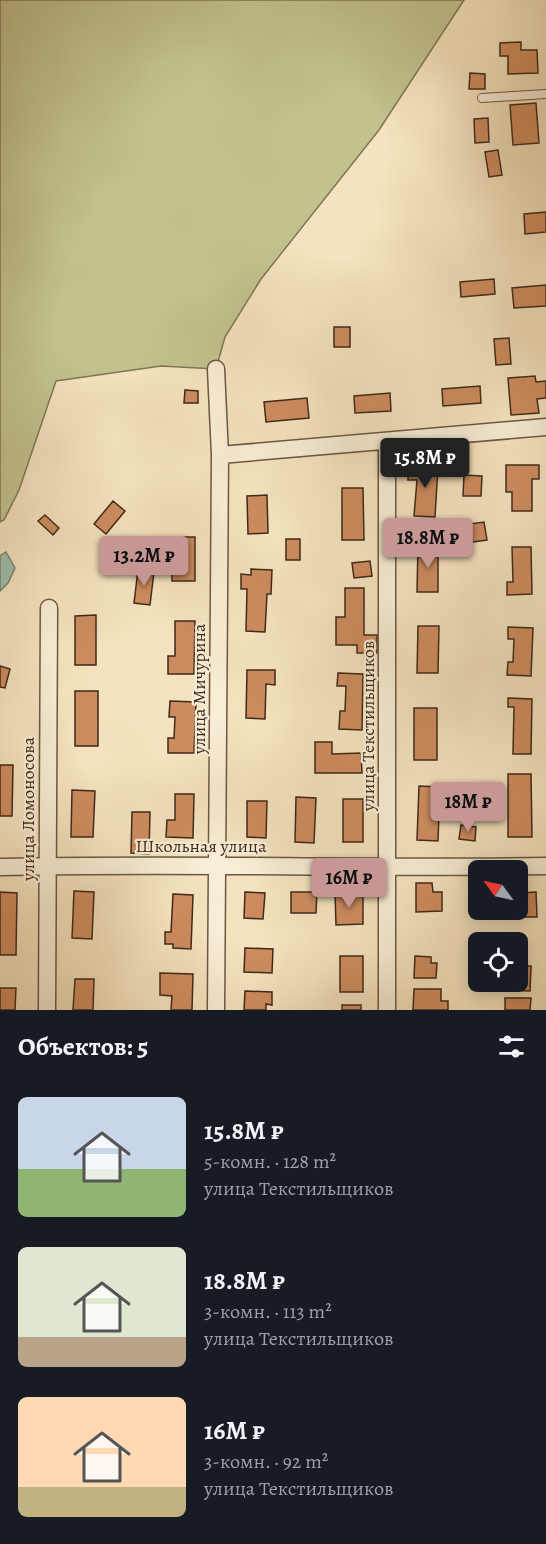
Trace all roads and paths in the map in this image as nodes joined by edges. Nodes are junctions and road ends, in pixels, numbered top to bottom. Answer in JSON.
{"nodes":[{"id":1,"x":546,"y":94,"type":"edge"},
{"id":2,"x":482,"y":98,"type":"dead end"},
{"id":3,"x":216,"y":369,"type":"dead end"},
{"id":4,"x":546,"y":427,"type":"edge"},
{"id":5,"x":387,"y":442,"type":"junction"},
{"id":6,"x":220,"y":455,"type":"junction"},
{"id":7,"x":49,"y":608,"type":"dead end"},
{"id":8,"x":218,"y":864,"type":"junction"},
{"id":9,"x":48,"y":866,"type":"junction"},
{"id":10,"x":546,"y":866,"type":"edge"},
{"id":11,"x":0,"y":867,"type":"edge"},
{"id":12,"x":387,"y":868,"type":"junction"},
{"id":13,"x":47,"y":1010,"type":"edge"},
{"id":14,"x":216,"y":1010,"type":"edge"},
{"id":15,"x":387,"y":1010,"type":"edge"}],
"edges":[{"from":1,"to":2,"type":"lane"},
{"from":3,"to":6,"type":"street","name":"улица Мичурина"},
{"from":4,"to":5,"type":"street"},
{"from":5,"to":6,"type":"street"},
{"from":5,"to":12,"type":"street","name":"улица Текстильщиков"},
{"from":6,"to":8,"type":"street","name":"улица Мичурина"},
{"from":7,"to":9,"type":"street","name":"улица Ломоносова"},
{"from":8,"to":9,"type":"street","name":"Школьная улица"},
{"from":8,"to":12,"type":"street","name":"Школьная улица"},
{"from":8,"to":14,"type":"street","name":"улица Мичурина"},
{"from":9,"to":11,"type":"street","name":"Школьная улица"},
{"from":9,"to":13,"type":"street","name":"улица Ломоносова"},
{"from":10,"to":12,"type":"street","name":"Школьная улица"},
{"from":12,"to":15,"type":"street","name":"улица Текстильщиков"}]}
